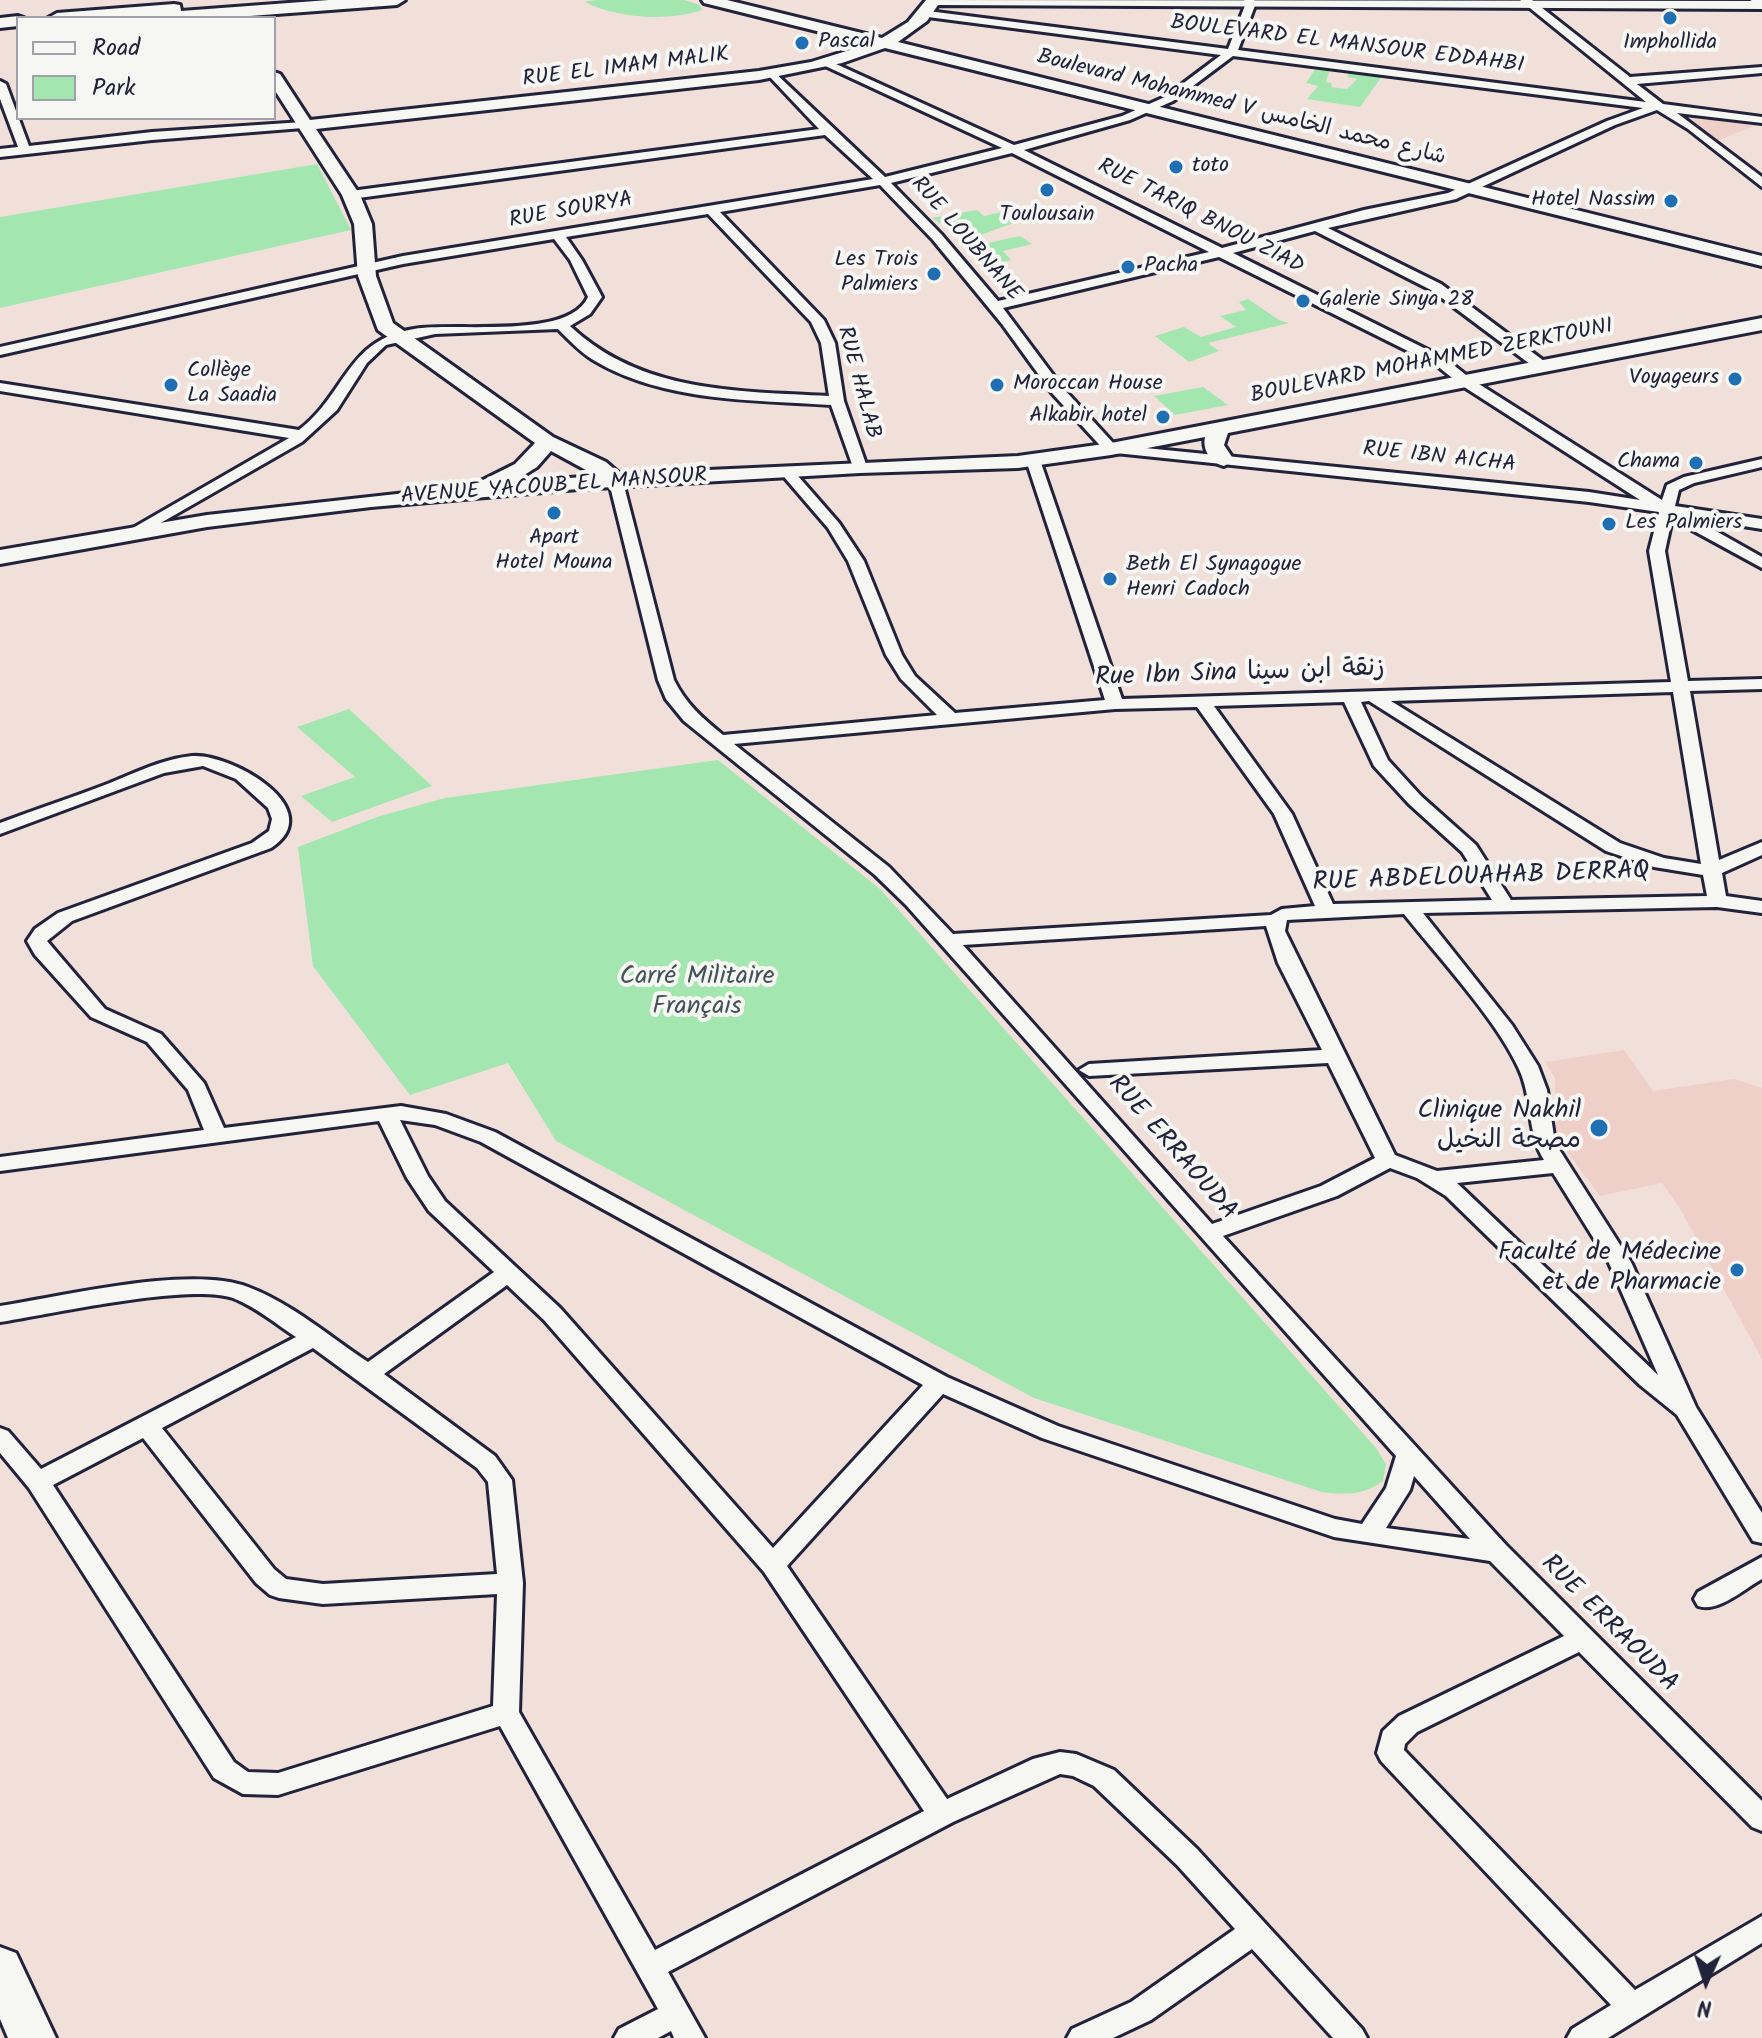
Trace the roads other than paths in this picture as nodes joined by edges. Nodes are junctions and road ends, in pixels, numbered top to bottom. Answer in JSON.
{"nodes":[{"id":1,"x":289,"y":0,"type":"edge"},
{"id":2,"x":397,"y":0,"type":"edge"},
{"id":3,"x":709,"y":0,"type":"edge"},
{"id":4,"x":1755,"y":0,"type":"edge"},
{"id":5,"x":1250,"y":2,"type":"edge"},
{"id":6,"x":1527,"y":2,"type":"edge"},
{"id":7,"x":1762,"y":4,"type":"edge"},
{"id":8,"x":931,"y":5,"type":"edge"},
{"id":9,"x":152,"y":9,"type":"edge"},
{"id":10,"x":236,"y":15,"type":"edge"},
{"id":11,"x":78,"y":16,"type":"edge"},
{"id":12,"x":881,"y":43,"type":"junction"},
{"id":13,"x":1232,"y":52,"type":"junction"},
{"id":14,"x":825,"y":62,"type":"junction"},
{"id":15,"x":1762,"y":70,"type":"edge"},
{"id":16,"x":772,"y":73,"type":"junction"},
{"id":17,"x":276,"y":80,"type":"edge"},
{"id":18,"x":1627,"y":81,"type":"junction"},
{"id":19,"x":0,"y":84,"type":"edge"},
{"id":20,"x":8,"y":101,"type":"edge"},
{"id":21,"x":1660,"y":107,"type":"junction"},
{"id":22,"x":1148,"y":110,"type":"junction"},
{"id":23,"x":1762,"y":120,"type":"edge"},
{"id":24,"x":303,"y":125,"type":"junction"},
{"id":25,"x":827,"y":131,"type":"junction"},
{"id":26,"x":24,"y":148,"type":"junction"},
{"id":27,"x":1013,"y":149,"type":"junction"},
{"id":28,"x":0,"y":153,"type":"edge"},
{"id":29,"x":883,"y":181,"type":"junction"},
{"id":30,"x":1762,"y":183,"type":"edge"},
{"id":31,"x":1468,"y":187,"type":"junction"},
{"id":32,"x":351,"y":195,"type":"junction"},
{"id":33,"x":710,"y":209,"type":"junction"},
{"id":34,"x":1315,"y":226,"type":"junction"},
{"id":35,"x":558,"y":235,"type":"junction"},
{"id":36,"x":1219,"y":253,"type":"junction"},
{"id":37,"x":1762,"y":261,"type":"edge"},
{"id":38,"x":366,"y":268,"type":"junction"},
{"id":39,"x":994,"y":306,"type":"junction"},
{"id":40,"x":1762,"y":324,"type":"edge"},
{"id":41,"x":561,"y":325,"type":"junction"},
{"id":42,"x":396,"y":336,"type":"junction"},
{"id":43,"x":0,"y":351,"type":"edge"},
{"id":44,"x":1543,"y":367,"type":"junction"},
{"id":45,"x":1466,"y":382,"type":"junction"},
{"id":46,"x":0,"y":387,"type":"edge"},
{"id":47,"x":837,"y":401,"type":"junction"},
{"id":48,"x":1220,"y":429,"type":"junction"},
{"id":49,"x":300,"y":435,"type":"junction"},
{"id":50,"x":545,"y":445,"type":"junction"},
{"id":51,"x":1111,"y":449,"type":"junction"},
{"id":52,"x":1033,"y":460,"type":"junction"},
{"id":53,"x":1224,"y":460,"type":"junction"},
{"id":54,"x":1762,"y":463,"type":"edge"},
{"id":55,"x":860,"y":467,"type":"junction"},
{"id":56,"x":786,"y":471,"type":"junction"},
{"id":57,"x":616,"y":482,"type":"junction"},
{"id":58,"x":578,"y":483,"type":"junction"},
{"id":59,"x":465,"y":492,"type":"junction"},
{"id":60,"x":1665,"y":509,"type":"junction"},
{"id":61,"x":1762,"y":524,"type":"edge"},
{"id":62,"x":131,"y":535,"type":"junction"},
{"id":63,"x":0,"y":557,"type":"edge"},
{"id":64,"x":1762,"y":563,"type":"edge"},
{"id":65,"x":1762,"y":684,"type":"edge"},
{"id":66,"x":1679,"y":687,"type":"junction"},
{"id":67,"x":1373,"y":696,"type":"junction"},
{"id":68,"x":1350,"y":697,"type":"junction"},
{"id":69,"x":1202,"y":702,"type":"junction"},
{"id":70,"x":1115,"y":704,"type":"junction"},
{"id":71,"x":951,"y":719,"type":"junction"},
{"id":72,"x":721,"y":740,"type":"junction"},
{"id":73,"x":0,"y":829,"type":"edge"},
{"id":74,"x":1762,"y":848,"type":"edge"},
{"id":75,"x":1711,"y":871,"type":"junction"},
{"id":76,"x":1717,"y":901,"type":"junction"},
{"id":77,"x":1504,"y":904,"type":"junction"},
{"id":78,"x":1762,"y":907,"type":"edge"},
{"id":79,"x":1410,"y":909,"type":"junction"},
{"id":80,"x":1326,"y":910,"type":"junction"},
{"id":81,"x":1276,"y":920,"type":"junction"},
{"id":82,"x":948,"y":940,"type":"junction"},
{"id":83,"x":1335,"y":1056,"type":"junction"},
{"id":84,"x":1089,"y":1070,"type":"dead end"},
{"id":85,"x":386,"y":1113,"type":"junction"},
{"id":86,"x":216,"y":1135,"type":"junction"},
{"id":87,"x":1387,"y":1160,"type":"junction"},
{"id":88,"x":0,"y":1164,"type":"edge"},
{"id":89,"x":1556,"y":1166,"type":"junction"},
{"id":90,"x":1433,"y":1178,"type":"junction"},
{"id":91,"x":1208,"y":1233,"type":"junction"},
{"id":92,"x":509,"y":1272,"type":"junction"},
{"id":93,"x":0,"y":1314,"type":"edge"},
{"id":94,"x":312,"y":1339,"type":"junction"},
{"id":95,"x":368,"y":1374,"type":"junction"},
{"id":96,"x":939,"y":1383,"type":"junction"},
{"id":97,"x":1685,"y":1409,"type":"junction"},
{"id":98,"x":147,"y":1426,"type":"junction"},
{"id":99,"x":0,"y":1437,"type":"edge"},
{"id":100,"x":1408,"y":1454,"type":"junction"},
{"id":101,"x":38,"y":1482,"type":"junction"},
{"id":102,"x":1762,"y":1534,"type":"edge"},
{"id":103,"x":1368,"y":1535,"type":"junction"},
{"id":104,"x":1497,"y":1552,"type":"junction"},
{"id":105,"x":773,"y":1565,"type":"junction"},
{"id":106,"x":1762,"y":1567,"type":"edge"},
{"id":107,"x":510,"y":1583,"type":"junction"},
{"id":108,"x":1707,"y":1599,"type":"dead end"},
{"id":109,"x":1581,"y":1639,"type":"junction"},
{"id":110,"x":506,"y":1713,"type":"junction"},
{"id":111,"x":941,"y":1813,"type":"junction"},
{"id":112,"x":1762,"y":1819,"type":"edge"},
{"id":113,"x":1762,"y":1928,"type":"edge"},
{"id":114,"x":1255,"y":1931,"type":"junction"},
{"id":115,"x":652,"y":1966,"type":"junction"},
{"id":116,"x":0,"y":1968,"type":"edge"},
{"id":117,"x":1632,"y":2007,"type":"junction"},
{"id":118,"x":683,"y":2026,"type":"edge"},
{"id":119,"x":32,"y":2038,"type":"edge"},
{"id":120,"x":629,"y":2038,"type":"edge"},
{"id":121,"x":1082,"y":2038,"type":"edge"},
{"id":122,"x":1352,"y":2038,"type":"edge"},
{"id":123,"x":1582,"y":2038,"type":"edge"}],
"edges":[{"from":1,"to":9,"type":"main road"},
{"from":2,"to":10,"type":"main road"},
{"from":3,"to":12,"type":"street","name":"Boulevard Mohammed V شارع محمد الخامس"},
{"from":4,"to":7,"type":"street"},
{"from":5,"to":6,"type":"street"},
{"from":5,"to":8,"type":"street"},
{"from":5,"to":13,"type":"street"},
{"from":6,"to":7,"type":"street"},
{"from":6,"to":18,"type":"street"},
{"from":8,"to":12,"type":"street","name":"RUE EL IMAM MALIK"},
{"from":8,"to":13,"type":"street","name":"BOULEVARD EL MANSOUR EDDAHBI"},
{"from":9,"to":10,"type":"main road"},
{"from":9,"to":11,"type":"main road"},
{"from":12,"to":14,"type":"street","name":"RUE EL IMAM MALIK"},
{"from":12,"to":22,"type":"street","name":"Boulevard Mohammed V شارع محمد الخامس"},
{"from":13,"to":21,"type":"street","name":"BOULEVARD EL MANSOUR EDDAHBI"},
{"from":13,"to":22,"type":"street","name":"RUE SOURYA"},
{"from":14,"to":16,"type":"street","name":"RUE EL IMAM MALIK"},
{"from":14,"to":27,"type":"street","name":"RUE TARIQ BNOU ZIAD"},
{"from":15,"to":18,"type":"street"},
{"from":16,"to":24,"type":"street","name":"RUE EL IMAM MALIK"},
{"from":16,"to":25,"type":"street","name":"RUE LOUBNANE"},
{"from":17,"to":24,"type":"street"},
{"from":18,"to":21,"type":"street"},
{"from":19,"to":20,"type":"street"},
{"from":20,"to":26,"type":"street"},
{"from":21,"to":23,"type":"street","name":"BOULEVARD EL MANSOUR EDDAHBI"},
{"from":21,"to":30,"type":"street"},
{"from":21,"to":31,"type":"street"},
{"from":22,"to":27,"type":"street","name":"RUE SOURYA"},
{"from":22,"to":31,"type":"street","name":"Boulevard Mohammed V شارع محمد الخامس"},
{"from":24,"to":26,"type":"street"},
{"from":24,"to":32,"type":"street"},
{"from":25,"to":29,"type":"street","name":"RUE LOUBNANE"},
{"from":25,"to":32,"type":"street"},
{"from":26,"to":28,"type":"street"},
{"from":27,"to":29,"type":"street","name":"RUE SOURYA"},
{"from":27,"to":36,"type":"street","name":"RUE TARIQ BNOU ZIAD"},
{"from":29,"to":33,"type":"street","name":"RUE SOURYA"},
{"from":29,"to":39,"type":"street","name":"RUE LOUBNANE"},
{"from":31,"to":34,"type":"street"},
{"from":31,"to":37,"type":"street","name":"Boulevard Mohammed V شارع محمد الخامس"},
{"from":32,"to":38,"type":"street"},
{"from":33,"to":35,"type":"street","name":"RUE SOURYA"},
{"from":33,"to":47,"type":"street","name":"RUE HALAB"},
{"from":34,"to":36,"type":"street"},
{"from":34,"to":44,"type":"street"},
{"from":35,"to":38,"type":"street","name":"RUE SOURYA"},
{"from":35,"to":41,"type":"street"},
{"from":36,"to":39,"type":"street"},
{"from":36,"to":45,"type":"street","name":"RUE TARIQ BNOU ZIAD"},
{"from":38,"to":42,"type":"street"},
{"from":38,"to":43,"type":"street","name":"RUE SOURYA"},
{"from":39,"to":51,"type":"street","name":"RUE LOUBNANE"},
{"from":40,"to":44,"type":"street","name":"BOULEVARD MOHAMMED ZERKTOUNI"},
{"from":41,"to":42,"type":"street"},
{"from":41,"to":47,"type":"street"},
{"from":42,"to":49,"type":"street"},
{"from":42,"to":50,"type":"street"},
{"from":44,"to":45,"type":"street","name":"BOULEVARD MOHAMMED ZERKTOUNI"},
{"from":45,"to":48,"type":"street","name":"BOULEVARD MOHAMMED ZERKTOUNI"},
{"from":45,"to":60,"type":"street","name":"RUE TARIQ BNOU ZIAD"},
{"from":46,"to":49,"type":"street"},
{"from":47,"to":55,"type":"street","name":"RUE HALAB"},
{"from":48,"to":51,"type":"street","name":"BOULEVARD MOHAMMED ZERKTOUNI"},
{"from":48,"to":53,"type":"street"},
{"from":49,"to":62,"type":"street"},
{"from":50,"to":57,"type":"street"},
{"from":50,"to":58,"type":"street"},
{"from":50,"to":59,"type":"street"},
{"from":51,"to":52,"type":"street","name":"AVENUE YACOUB EL MANSOUR"},
{"from":51,"to":53,"type":"street","name":"RUE IBN AICHA"},
{"from":52,"to":55,"type":"street","name":"AVENUE YACOUB EL MANSOUR"},
{"from":52,"to":70,"type":"street"},
{"from":53,"to":60,"type":"street","name":"RUE IBN AICHA"},
{"from":54,"to":60,"type":"street"},
{"from":55,"to":56,"type":"street","name":"AVENUE YACOUB EL MANSOUR"},
{"from":56,"to":57,"type":"street","name":"AVENUE YACOUB EL MANSOUR"},
{"from":56,"to":71,"type":"street"},
{"from":57,"to":58,"type":"street","name":"AVENUE YACOUB EL MANSOUR"},
{"from":57,"to":72,"type":"street","name":"RUE ERRAOUDA"},
{"from":58,"to":59,"type":"street","name":"AVENUE YACOUB EL MANSOUR"},
{"from":59,"to":62,"type":"street","name":"AVENUE YACOUB EL MANSOUR"},
{"from":60,"to":61,"type":"street","name":"RUE IBN AICHA"},
{"from":60,"to":64,"type":"street","name":"RUE TARIQ BNOU ZIAD"},
{"from":60,"to":66,"type":"street"},
{"from":62,"to":63,"type":"street","name":"AVENUE YACOUB EL MANSOUR"},
{"from":65,"to":66,"type":"street","name":"Rue Ibn Sina زنقة ابن سينا"},
{"from":66,"to":67,"type":"street","name":"Rue Ibn Sina زنقة ابن سينا"},
{"from":66,"to":75,"type":"street"},
{"from":67,"to":68,"type":"street","name":"Rue Ibn Sina زنقة ابن سينا"},
{"from":67,"to":75,"type":"street"},
{"from":68,"to":69,"type":"street","name":"Rue Ibn Sina زنقة ابن سينا"},
{"from":68,"to":77,"type":"street"},
{"from":69,"to":70,"type":"street","name":"Rue Ibn Sina زنقة ابن سينا"},
{"from":69,"to":80,"type":"street"},
{"from":70,"to":71,"type":"street","name":"Rue Ibn Sina زنقة ابن سينا"},
{"from":71,"to":72,"type":"street","name":"Rue Ibn Sina زنقة ابن سينا"},
{"from":72,"to":82,"type":"street","name":"RUE ERRAOUDA"},
{"from":73,"to":86,"type":"street"},
{"from":74,"to":75,"type":"street"},
{"from":75,"to":76,"type":"street"},
{"from":76,"to":77,"type":"street","name":"RUE ABDELOUAHAB DERRAQ"},
{"from":76,"to":78,"type":"street","name":"RUE ABDELOUAHAB DERRAQ"},
{"from":77,"to":79,"type":"street","name":"RUE ABDELOUAHAB DERRAQ"},
{"from":79,"to":80,"type":"street","name":"RUE ABDELOUAHAB DERRAQ"},
{"from":79,"to":89,"type":"street"},
{"from":80,"to":81,"type":"street","name":"RUE ABDELOUAHAB DERRAQ"},
{"from":81,"to":82,"type":"street","name":"RUE ABDELOUAHAB DERRAQ"},
{"from":81,"to":83,"type":"street"},
{"from":82,"to":91,"type":"street","name":"RUE ERRAOUDA"},
{"from":83,"to":84,"type":"street"},
{"from":83,"to":87,"type":"street"},
{"from":85,"to":86,"type":"street"},
{"from":85,"to":92,"type":"street"},
{"from":85,"to":96,"type":"street"},
{"from":86,"to":88,"type":"street"},
{"from":87,"to":90,"type":"street"},
{"from":87,"to":91,"type":"street"},
{"from":89,"to":90,"type":"street"},
{"from":89,"to":97,"type":"street"},
{"from":90,"to":97,"type":"street"},
{"from":91,"to":100,"type":"street","name":"RUE ERRAOUDA"},
{"from":92,"to":95,"type":"street"},
{"from":92,"to":105,"type":"street"},
{"from":93,"to":94,"type":"street"},
{"from":94,"to":95,"type":"street"},
{"from":94,"to":98,"type":"street"},
{"from":95,"to":107,"type":"street"},
{"from":96,"to":103,"type":"street"},
{"from":96,"to":105,"type":"street"},
{"from":97,"to":102,"type":"street"},
{"from":98,"to":101,"type":"street"},
{"from":98,"to":107,"type":"street"},
{"from":99,"to":101,"type":"street"},
{"from":100,"to":103,"type":"street"},
{"from":100,"to":104,"type":"street","name":"RUE ERRAOUDA"},
{"from":101,"to":110,"type":"street"},
{"from":103,"to":104,"type":"street"},
{"from":104,"to":109,"type":"street","name":"RUE ERRAOUDA"},
{"from":105,"to":111,"type":"street"},
{"from":106,"to":108,"type":"street"},
{"from":107,"to":110,"type":"street"},
{"from":109,"to":112,"type":"street","name":"RUE ERRAOUDA"},
{"from":109,"to":117,"type":"street"},
{"from":110,"to":115,"type":"street"},
{"from":111,"to":114,"type":"street"},
{"from":111,"to":115,"type":"street"},
{"from":113,"to":117,"type":"street"},
{"from":114,"to":121,"type":"street"},
{"from":114,"to":122,"type":"street"},
{"from":115,"to":118,"type":"street"},
{"from":116,"to":119,"type":"main road"},
{"from":117,"to":123,"type":"street"},
{"from":118,"to":120,"type":"street"}]}
